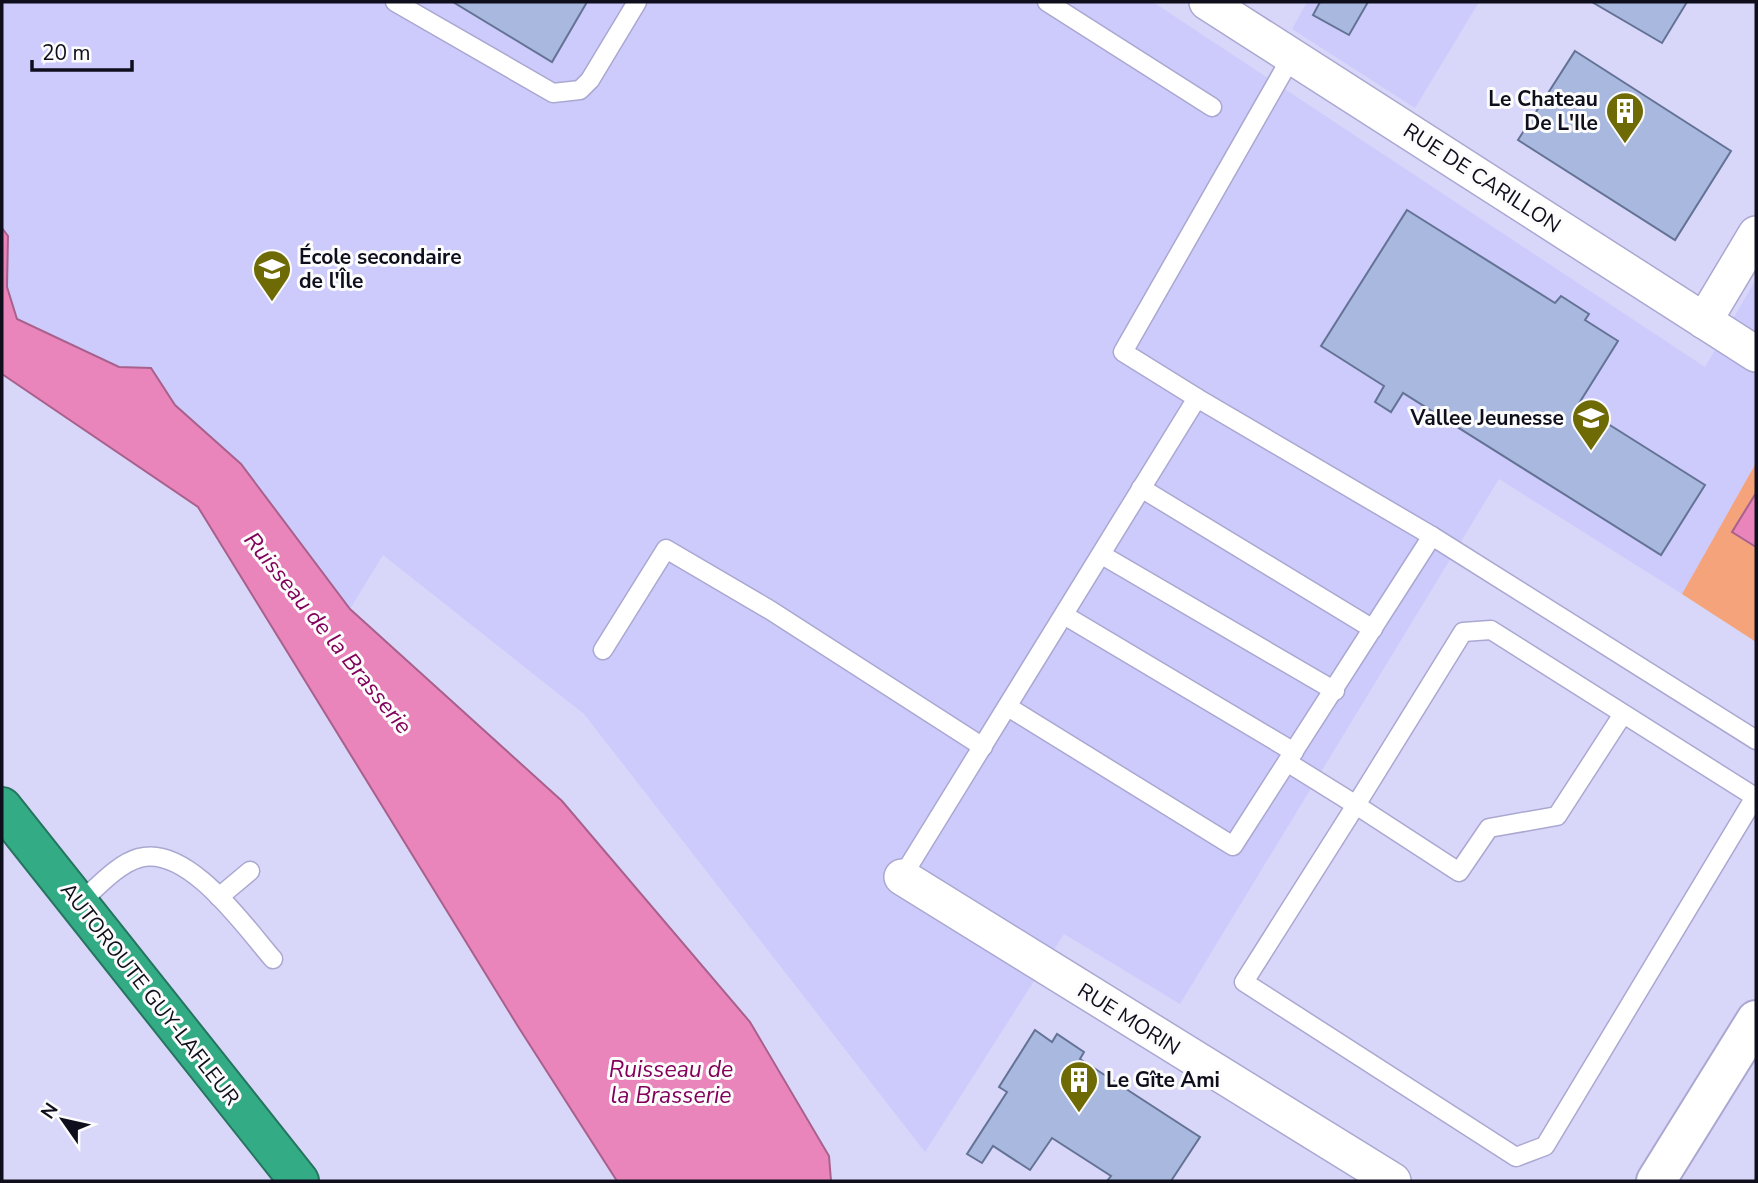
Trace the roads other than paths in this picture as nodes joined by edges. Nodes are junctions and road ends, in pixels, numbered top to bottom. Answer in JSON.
{"nodes":[{"id":1,"x":395,"y":2,"type":"edge"},
{"id":2,"x":637,"y":2,"type":"edge"},
{"id":3,"x":1047,"y":2,"type":"edge"},
{"id":4,"x":1207,"y":2,"type":"edge"},
{"id":5,"x":1292,"y":56,"type":"junction"},
{"id":6,"x":1212,"y":107,"type":"dead end"},
{"id":7,"x":1756,"y":234,"type":"edge"},
{"id":8,"x":1704,"y":321,"type":"junction"},
{"id":9,"x":1756,"y":354,"type":"edge"},
{"id":10,"x":1197,"y":398,"type":"junction"},
{"id":11,"x":1141,"y":488,"type":"junction"},
{"id":12,"x":1432,"y":536,"type":"junction"},
{"id":13,"x":1102,"y":555,"type":"junction"},
{"id":14,"x":1065,"y":615,"type":"junction"},
{"id":15,"x":1373,"y":629,"type":"junction"},
{"id":16,"x":603,"y":650,"type":"dead end"},
{"id":17,"x":1335,"y":691,"type":"junction"},
{"id":18,"x":1008,"y":707,"type":"junction"},
{"id":19,"x":1623,"y":714,"type":"junction"},
{"id":20,"x":1756,"y":740,"type":"edge"},
{"id":21,"x":983,"y":747,"type":"junction"},
{"id":22,"x":1290,"y":757,"type":"junction"},
{"id":23,"x":1756,"y":797,"type":"edge"},
{"id":24,"x":1356,"y":805,"type":"junction"},
{"id":25,"x":2,"y":807,"type":"edge"},
{"id":26,"x":250,"y":871,"type":"dead end"},
{"id":27,"x":902,"y":877,"type":"joint"},
{"id":28,"x":219,"y":897,"type":"junction"},
{"id":29,"x":78,"y":904,"type":"junction"},
{"id":30,"x":272,"y":959,"type":"dead end"},
{"id":31,"x":1756,"y":1020,"type":"edge"},
{"id":32,"x":208,"y":1068,"type":"junction"},
{"id":33,"x":299,"y":1181,"type":"edge"},
{"id":34,"x":317,"y":1181,"type":"edge"},
{"id":35,"x":1393,"y":1181,"type":"edge"},
{"id":36,"x":1656,"y":1181,"type":"edge"}],
"edges":[{"from":1,"to":2,"type":"lane"},
{"from":3,"to":6,"type":"lane"},
{"from":4,"to":5,"type":"street","name":"RUE DE CARILLON"},
{"from":5,"to":8,"type":"street","name":"RUE DE CARILLON"},
{"from":5,"to":10,"type":"lane"},
{"from":7,"to":8,"type":"street"},
{"from":8,"to":9,"type":"street","name":"RUE DE CARILLON"},
{"from":10,"to":11,"type":"lane"},
{"from":10,"to":12,"type":"lane"},
{"from":11,"to":13,"type":"lane"},
{"from":11,"to":15,"type":"lane"},
{"from":12,"to":15,"type":"lane"},
{"from":12,"to":20,"type":"lane"},
{"from":13,"to":14,"type":"lane"},
{"from":13,"to":17,"type":"lane"},
{"from":14,"to":18,"type":"lane"},
{"from":14,"to":22,"type":"lane"},
{"from":15,"to":17,"type":"lane"},
{"from":16,"to":21,"type":"lane"},
{"from":17,"to":22,"type":"lane"},
{"from":18,"to":21,"type":"lane"},
{"from":18,"to":22,"type":"lane"},
{"from":19,"to":23,"type":"lane"},
{"from":19,"to":24,"type":"lane"},
{"from":19,"to":24,"type":"lane"},
{"from":21,"to":27,"type":"lane"},
{"from":22,"to":24,"type":"lane"},
{"from":23,"to":24,"type":"lane"},
{"from":25,"to":29,"type":"highway","name":"AUTOROUTE GUY-LAFLEUR"},
{"from":26,"to":28,"type":"lane"},
{"from":27,"to":35,"type":"street","name":"RUE MORIN"},
{"from":28,"to":29,"type":"lane"},
{"from":28,"to":30,"type":"lane"},
{"from":29,"to":32,"type":"highway","name":"AUTOROUTE GUY-LAFLEUR"},
{"from":31,"to":36,"type":"main road"},
{"from":32,"to":33,"type":"highway","name":"AUTOROUTE GUY-LAFLEUR"},
{"from":32,"to":34,"type":"highway"}]}
